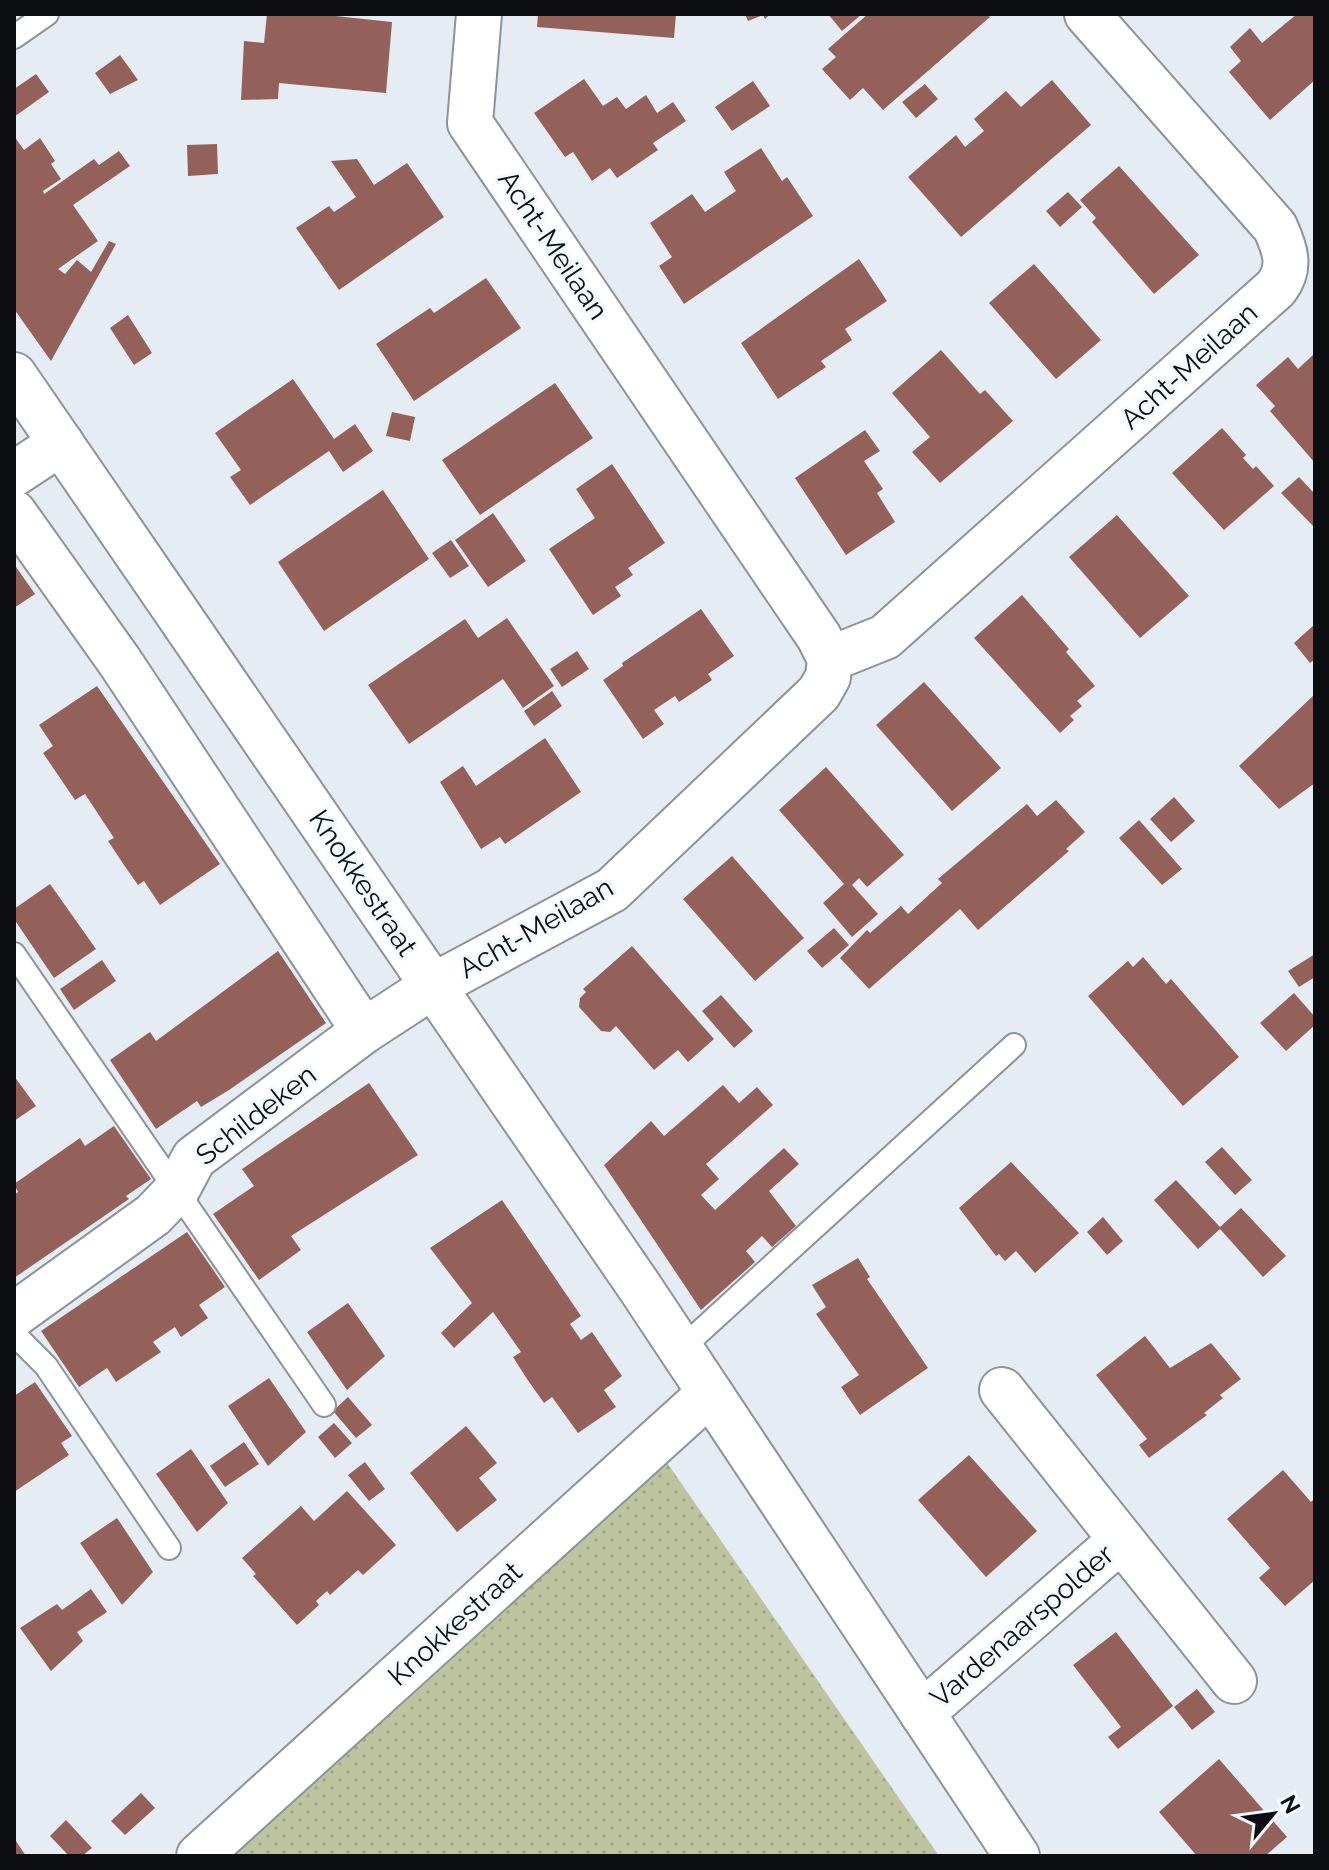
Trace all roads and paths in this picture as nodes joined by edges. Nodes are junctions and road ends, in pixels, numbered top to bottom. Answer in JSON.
{"nodes":[{"id":1,"x":47,"y":14,"type":"edge"},
{"id":2,"x":479,"y":14,"type":"edge"},
{"id":3,"x":1087,"y":14,"type":"edge"},
{"id":4,"x":14,"y":37,"type":"edge"},
{"id":5,"x":14,"y":375,"type":"edge"},
{"id":6,"x":61,"y":443,"type":"junction"},
{"id":7,"x":14,"y":474,"type":"edge"},
{"id":8,"x":14,"y":513,"type":"edge"},
{"id":9,"x":830,"y":659,"type":"junction"},
{"id":10,"x":14,"y":954,"type":"edge"},
{"id":11,"x":433,"y":986,"type":"junction"},
{"id":12,"x":364,"y":1031,"type":"junction"},
{"id":13,"x":1014,"y":1045,"type":"dead end"},
{"id":14,"x":177,"y":1190,"type":"junction"},
{"id":15,"x":14,"y":1315,"type":"edge"},
{"id":16,"x":14,"y":1334,"type":"edge"},
{"id":17,"x":681,"y":1349,"type":"junction"},
{"id":18,"x":1002,"y":1390,"type":"dead end"},
{"id":19,"x":710,"y":1393,"type":"junction"},
{"id":20,"x":324,"y":1405,"type":"dead end"},
{"id":21,"x":1121,"y":1540,"type":"junction"},
{"id":22,"x":169,"y":1548,"type":"dead end"},
{"id":23,"x":1234,"y":1681,"type":"dead end"},
{"id":24,"x":922,"y":1713,"type":"junction"},
{"id":25,"x":199,"y":1856,"type":"edge"},
{"id":26,"x":1017,"y":1856,"type":"edge"}],
"edges":[{"from":1,"to":4,"type":"lane"},
{"from":2,"to":9,"type":"street","name":"Acht-Meilaan"},
{"from":3,"to":9,"type":"street","name":"Acht-Meilaan"},
{"from":5,"to":6,"type":"street","name":"Knokkestraat"},
{"from":6,"to":7,"type":"street"},
{"from":6,"to":11,"type":"street","name":"Knokkestraat"},
{"from":8,"to":12,"type":"street"},
{"from":9,"to":11,"type":"street","name":"Acht-Meilaan"},
{"from":10,"to":14,"type":"lane"},
{"from":11,"to":12,"type":"street","name":"Schildeken"},
{"from":11,"to":17,"type":"street","name":"Knokkestraat"},
{"from":12,"to":14,"type":"street","name":"Schildeken"},
{"from":13,"to":17,"type":"lane"},
{"from":14,"to":15,"type":"street","name":"Schildeken"},
{"from":14,"to":20,"type":"lane"},
{"from":16,"to":22,"type":"lane"},
{"from":17,"to":19,"type":"street","name":"Knokkestraat"},
{"from":18,"to":21,"type":"street","name":"Vardenaarspolder"},
{"from":19,"to":24,"type":"street","name":"Knokkestraat"},
{"from":19,"to":25,"type":"street","name":"Knokkestraat"},
{"from":21,"to":23,"type":"street","name":"Vardenaarspolder"},
{"from":21,"to":24,"type":"street","name":"Vardenaarspolder"},
{"from":24,"to":26,"type":"street","name":"Knokkestraat"}]}
